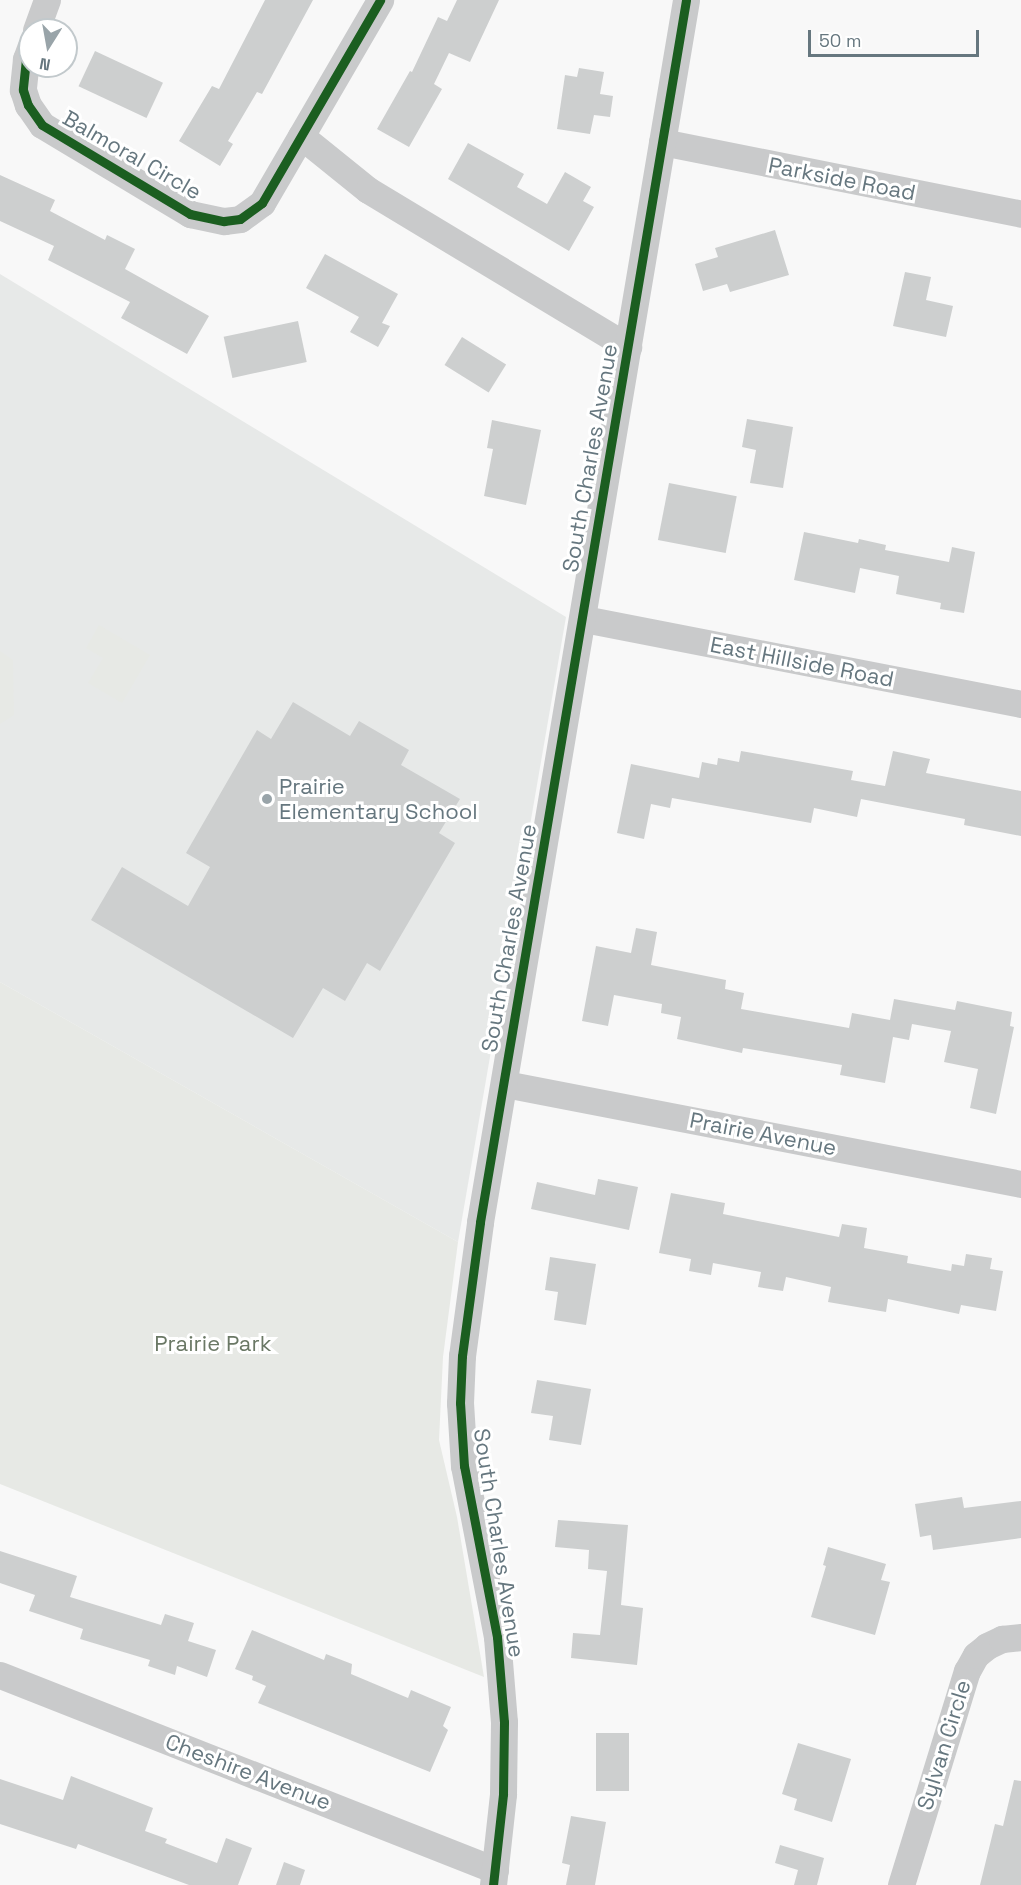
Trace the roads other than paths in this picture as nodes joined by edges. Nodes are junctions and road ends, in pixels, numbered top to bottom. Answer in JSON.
{"nodes":[{"id":1,"x":47,"y":0,"type":"edge"},
{"id":2,"x":380,"y":0,"type":"edge"},
{"id":3,"x":686,"y":0,"type":"edge"},
{"id":4,"x":40,"y":18,"type":"edge"},
{"id":5,"x":24,"y":78,"type":"edge"},
{"id":6,"x":301,"y":136,"type":"junction"},
{"id":7,"x":662,"y":142,"type":"junction"},
{"id":8,"x":1021,"y":214,"type":"edge"},
{"id":9,"x":628,"y":346,"type":"junction"},
{"id":10,"x":584,"y":619,"type":"junction"},
{"id":11,"x":1021,"y":704,"type":"edge"},
{"id":12,"x":505,"y":1084,"type":"junction"},
{"id":13,"x":1021,"y":1184,"type":"edge"},
{"id":14,"x":1021,"y":1637,"type":"edge"},
{"id":15,"x":0,"y":1675,"type":"edge"},
{"id":16,"x":494,"y":1877,"type":"edge"},
{"id":17,"x":901,"y":1885,"type":"edge"}],
"edges":[{"from":1,"to":4,"type":"street"},
{"from":2,"to":6,"type":"street","name":"Balmoral Circle"},
{"from":3,"to":7,"type":"street","name":"South Charles Avenue"},
{"from":5,"to":6,"type":"street","name":"Balmoral Circle"},
{"from":6,"to":9,"type":"street"},
{"from":7,"to":8,"type":"street","name":"Parkside Road"},
{"from":7,"to":9,"type":"street","name":"South Charles Avenue"},
{"from":9,"to":10,"type":"street","name":"South Charles Avenue"},
{"from":10,"to":11,"type":"street","name":"East Hillside Road"},
{"from":10,"to":12,"type":"street","name":"South Charles Avenue"},
{"from":12,"to":13,"type":"street","name":"Prairie Avenue"},
{"from":12,"to":16,"type":"street","name":"South Charles Avenue"},
{"from":14,"to":17,"type":"street","name":"Sylvan Circle"},
{"from":15,"to":16,"type":"street","name":"Cheshire Avenue"}]}
